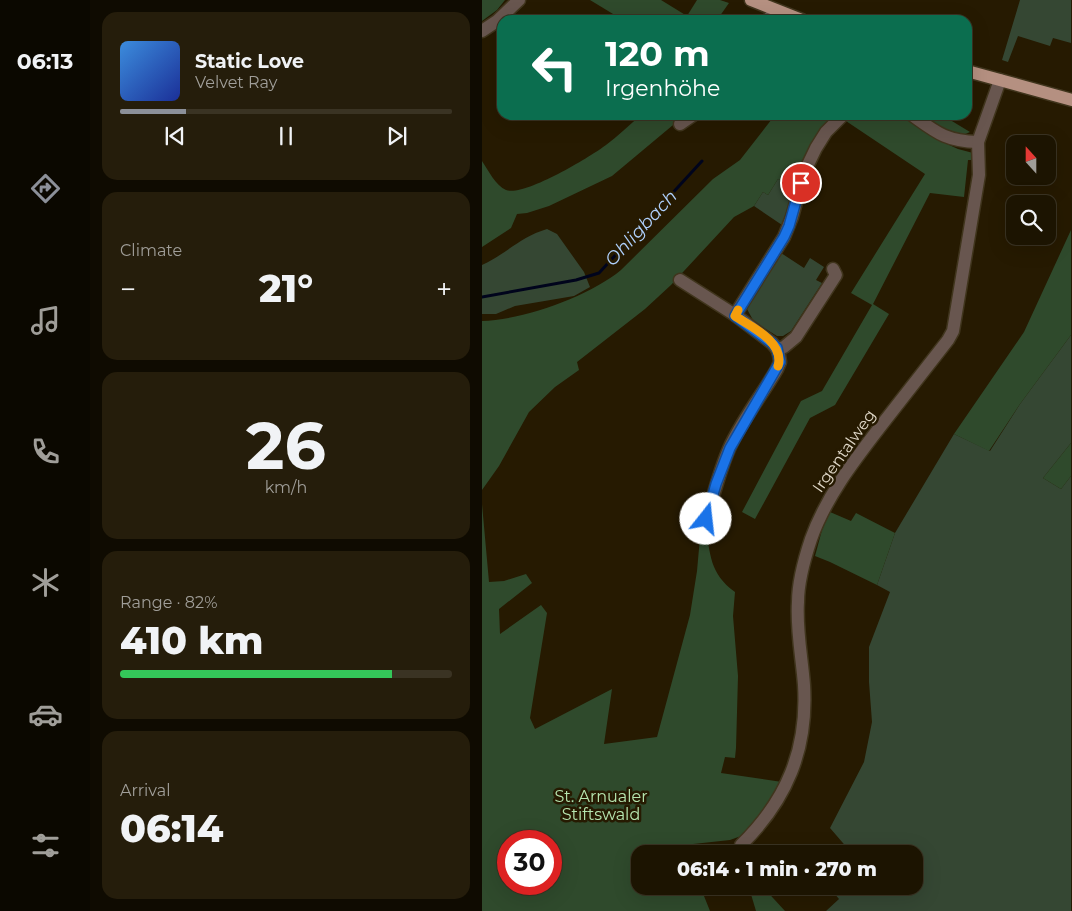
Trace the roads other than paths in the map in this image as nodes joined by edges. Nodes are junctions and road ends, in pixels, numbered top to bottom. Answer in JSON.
{"nodes":[{"id":1,"x":519,"y":0,"type":"edge"},
{"id":2,"x":751,"y":0,"type":"edge"},
{"id":3,"x":504,"y":15,"type":"edge"},
{"id":4,"x":772,"y":15,"type":"edge"},
{"id":5,"x":497,"y":20,"type":"edge"},
{"id":6,"x":482,"y":31,"type":"edge"},
{"id":7,"x":972,"y":72,"type":"edge"},
{"id":8,"x":1000,"y":80,"type":"junction"},
{"id":9,"x":1072,"y":100,"type":"edge"},
{"id":10,"x":686,"y":120,"type":"edge"},
{"id":11,"x":838,"y":120,"type":"edge"},
{"id":12,"x":919,"y":120,"type":"edge"},
{"id":13,"x":680,"y":124,"type":"dead end"},
{"id":14,"x":978,"y":142,"type":"junction"},
{"id":15,"x":833,"y":269,"type":"dead end"},
{"id":16,"x":680,"y":280,"type":"dead end"},
{"id":17,"x":735,"y":316,"type":"junction"},
{"id":18,"x":777,"y":348,"type":"junction"},
{"id":19,"x":706,"y":519,"type":"dead end"},
{"id":20,"x":741,"y":845,"type":"dead end"}],
"edges":[{"from":1,"to":3,"type":"street"},
{"from":2,"to":4,"type":"main road"},
{"from":5,"to":6,"type":"street"},
{"from":7,"to":8,"type":"main road"},
{"from":8,"to":9,"type":"main road"},
{"from":8,"to":14,"type":"street","name":"Irgentalweg"},
{"from":10,"to":13,"type":"street"},
{"from":11,"to":17,"type":"street"},
{"from":12,"to":14,"type":"street"},
{"from":14,"to":20,"type":"street","name":"Irgentalweg"},
{"from":15,"to":18,"type":"street"},
{"from":16,"to":17,"type":"street"},
{"from":17,"to":18,"type":"street"},
{"from":18,"to":19,"type":"street"}]}
